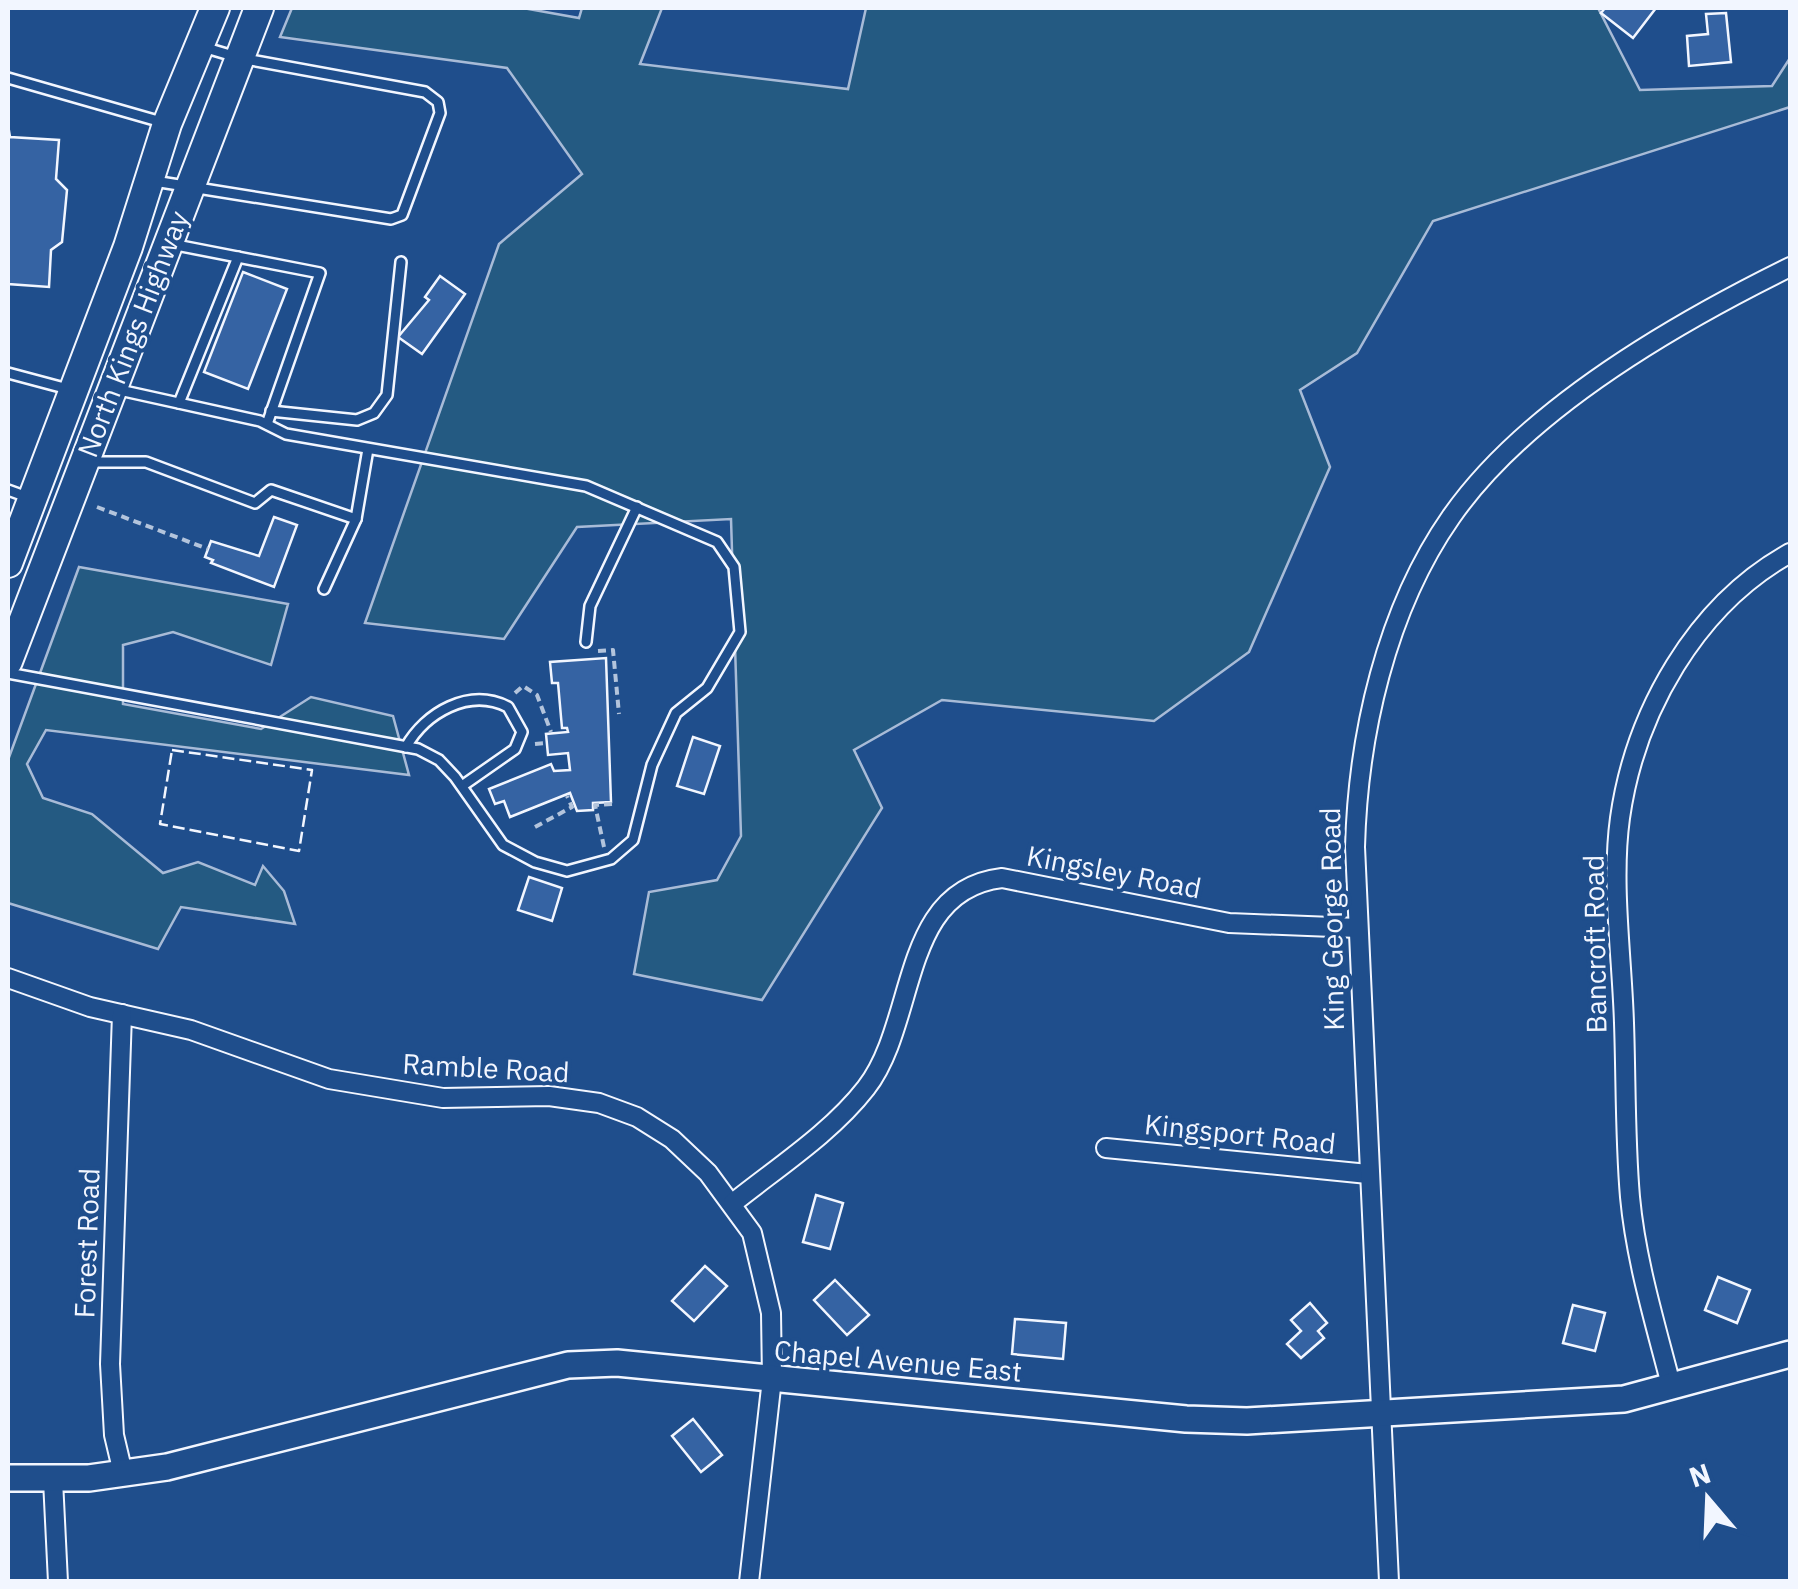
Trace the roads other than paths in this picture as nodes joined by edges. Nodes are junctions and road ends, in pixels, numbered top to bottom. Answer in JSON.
{"nodes":[{"id":1,"x":215,"y":8,"type":"edge"},
{"id":2,"x":259,"y":8,"type":"edge"},
{"id":3,"x":201,"y":46,"type":"junction"},
{"id":4,"x":240,"y":58,"type":"junction"},
{"id":5,"x":8,"y":78,"type":"edge"},
{"id":6,"x":168,"y":124,"type":"junction"},
{"id":7,"x":150,"y":180,"type":"junction"},
{"id":8,"x":189,"y":188,"type":"junction"},
{"id":9,"x":168,"y":244,"type":"junction"},
{"id":10,"x":238,"y":258,"type":"junction"},
{"id":11,"x":401,"y":262,"type":"dead end"},
{"id":12,"x":1790,"y":267,"type":"edge"},
{"id":13,"x":8,"y":373,"type":"edge"},
{"id":14,"x":112,"y":388,"type":"junction"},
{"id":15,"x":76,"y":392,"type":"junction"},
{"id":16,"x":179,"y":403,"type":"junction"},
{"id":17,"x":271,"y":411,"type":"junction"},
{"id":18,"x":267,"y":424,"type":"junction"},
{"id":19,"x":368,"y":449,"type":"junction"},
{"id":20,"x":84,"y":462,"type":"junction"},
{"id":21,"x":20,"y":494,"type":"edge"},
{"id":22,"x":638,"y":507,"type":"junction"},
{"id":23,"x":356,"y":519,"type":"junction"},
{"id":24,"x":1790,"y":553,"type":"edge"},
{"id":25,"x":8,"y":563,"type":"edge"},
{"id":26,"x":324,"y":589,"type":"dead end"},
{"id":27,"x":587,"y":646,"type":"road end"},
{"id":28,"x":8,"y":661,"type":"edge"},
{"id":29,"x":8,"y":673,"type":"edge"},
{"id":30,"x":406,"y":747,"type":"junction"},
{"id":31,"x":462,"y":786,"type":"junction"},
{"id":32,"x":1358,"y":928,"type":"junction"},
{"id":33,"x":8,"y":978,"type":"edge"},
{"id":34,"x":122,"y":1014,"type":"junction"},
{"id":35,"x":1106,"y":1148,"type":"dead end"},
{"id":36,"x":1368,"y":1174,"type":"junction"},
{"id":37,"x":734,"y":1203,"type":"junction"},
{"id":38,"x":1790,"y":1354,"type":"edge"},
{"id":39,"x":772,"y":1379,"type":"junction"},
{"id":40,"x":1672,"y":1389,"type":"junction"},
{"id":41,"x":1379,"y":1415,"type":"junction"},
{"id":42,"x":123,"y":1473,"type":"junction"},
{"id":43,"x":8,"y":1478,"type":"edge"},
{"id":44,"x":53,"y":1480,"type":"junction"},
{"id":45,"x":58,"y":1582,"type":"edge"},
{"id":46,"x":749,"y":1582,"type":"edge"},
{"id":47,"x":1388,"y":1582,"type":"edge"}],
"edges":[{"from":1,"to":3,"type":"main road","name":"North Kings Highway"},
{"from":2,"to":4,"type":"main road","name":"North Kings Highway"},
{"from":3,"to":4,"type":"lane"},
{"from":3,"to":6,"type":"main road","name":"North Kings Highway"},
{"from":4,"to":8,"type":"main road","name":"North Kings Highway"},
{"from":4,"to":8,"type":"lane"},
{"from":5,"to":6,"type":"lane"},
{"from":6,"to":7,"type":"main road","name":"North Kings Highway"},
{"from":7,"to":8,"type":"lane"},
{"from":7,"to":15,"type":"main road","name":"North Kings Highway"},
{"from":8,"to":9,"type":"main road","name":"North Kings Highway"},
{"from":9,"to":10,"type":"lane"},
{"from":9,"to":14,"type":"main road","name":"North Kings Highway"},
{"from":10,"to":16,"type":"lane"},
{"from":10,"to":17,"type":"lane"},
{"from":11,"to":17,"type":"lane"},
{"from":12,"to":32,"type":"street","name":"King George Road"},
{"from":13,"to":15,"type":"lane"},
{"from":14,"to":16,"type":"lane"},
{"from":14,"to":20,"type":"main road","name":"North Kings Highway"},
{"from":15,"to":21,"type":"main road","name":"North Kings Highway"},
{"from":16,"to":18,"type":"lane"},
{"from":17,"to":18,"type":"lane"},
{"from":18,"to":19,"type":"lane"},
{"from":19,"to":22,"type":"lane"},
{"from":19,"to":23,"type":"lane"},
{"from":20,"to":23,"type":"lane"},
{"from":20,"to":28,"type":"main road","name":"North Kings Highway"},
{"from":21,"to":25,"type":"main road","name":"North Kings Highway"},
{"from":22,"to":27,"type":"lane"},
{"from":22,"to":31,"type":"lane"},
{"from":23,"to":26,"type":"lane"},
{"from":24,"to":40,"type":"street","name":"Bancroft Road"},
{"from":29,"to":30,"type":"lane"},
{"from":30,"to":31,"type":"lane"},
{"from":30,"to":31,"type":"lane"},
{"from":32,"to":36,"type":"street","name":"King George Road"},
{"from":32,"to":37,"type":"street","name":"Kingsley Road"},
{"from":33,"to":34,"type":"street","name":"Ramble Road"},
{"from":34,"to":37,"type":"street","name":"Ramble Road"},
{"from":34,"to":42,"type":"street","name":"Forest Road"},
{"from":35,"to":36,"type":"street","name":"Kingsport Road"},
{"from":36,"to":41,"type":"street","name":"King George Road"},
{"from":37,"to":39,"type":"street","name":"Ramble Road"},
{"from":38,"to":40,"type":"street","name":"Chapel Avenue East"},
{"from":39,"to":41,"type":"street","name":"Chapel Avenue East"},
{"from":39,"to":42,"type":"street","name":"Chapel Avenue East"},
{"from":39,"to":46,"type":"street","name":"Ramble Road"},
{"from":40,"to":41,"type":"street","name":"Chapel Avenue East"},
{"from":41,"to":47,"type":"street","name":"King George Road"},
{"from":42,"to":44,"type":"street","name":"Chapel Avenue East"},
{"from":43,"to":44,"type":"street","name":"Chapel Avenue East"},
{"from":44,"to":45,"type":"street"}]}
